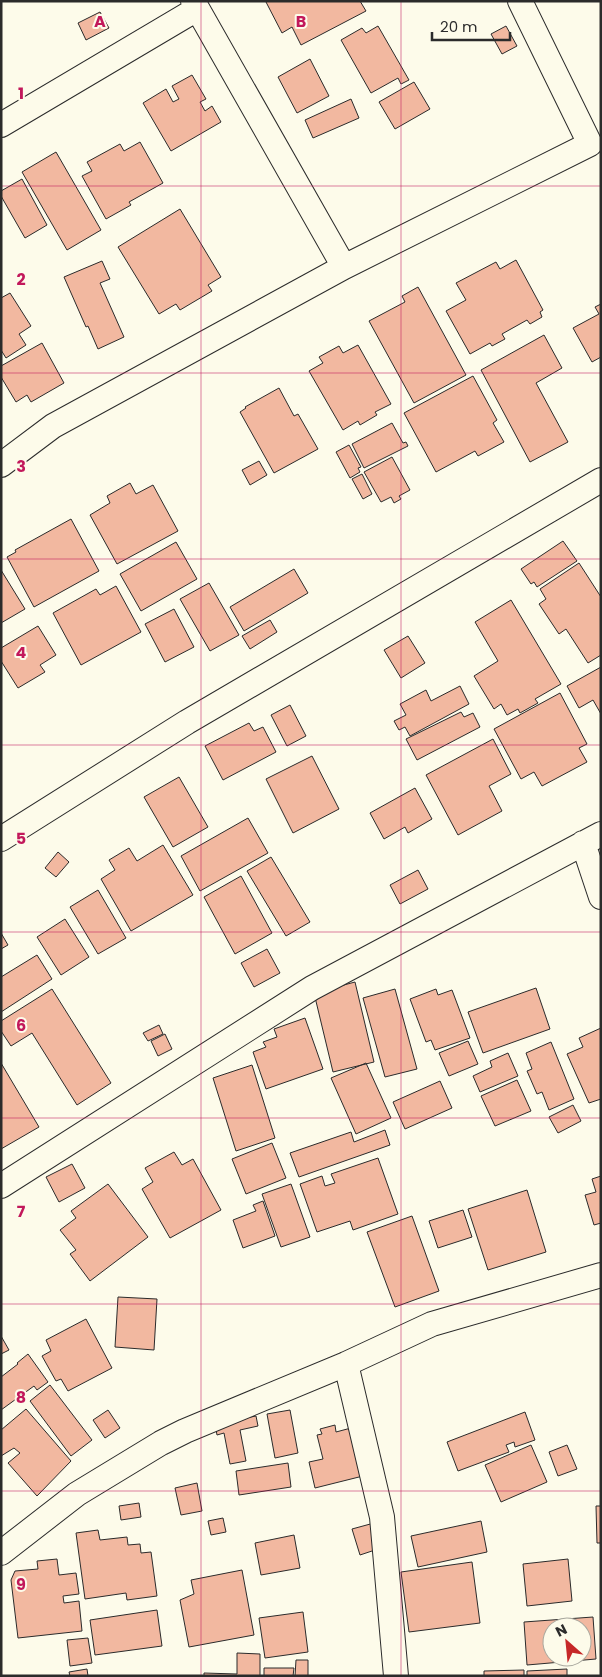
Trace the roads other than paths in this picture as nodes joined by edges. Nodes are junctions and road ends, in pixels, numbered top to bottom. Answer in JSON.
{"nodes":[{"id":1,"x":520,"y":1,"type":"edge"},
{"id":2,"x":195,"y":5,"type":"edge"},
{"id":3,"x":1,"y":125,"type":"edge"},
{"id":4,"x":596,"y":140,"type":"edge"},
{"id":5,"x":344,"y":266,"type":"junction"},
{"id":6,"x":1,"y":464,"type":"edge"},
{"id":7,"x":601,"y":480,"type":"edge"},
{"id":8,"x":592,"y":838,"type":"edge"},
{"id":9,"x":1,"y":839,"type":"edge"},
{"id":10,"x":601,"y":897,"type":"edge"},
{"id":11,"x":1,"y":1186,"type":"edge"},
{"id":12,"x":601,"y":1275,"type":"edge"},
{"id":13,"x":346,"y":1364,"type":"junction"},
{"id":14,"x":1,"y":1553,"type":"edge"},
{"id":15,"x":396,"y":1676,"type":"edge"}],
"edges":[{"from":1,"to":4,"type":"street"},
{"from":2,"to":3,"type":"street"},
{"from":2,"to":5,"type":"street"},
{"from":4,"to":5,"type":"street"},
{"from":5,"to":6,"type":"street"},
{"from":7,"to":9,"type":"street"},
{"from":8,"to":10,"type":"street"},
{"from":8,"to":11,"type":"street"},
{"from":12,"to":13,"type":"street"},
{"from":13,"to":14,"type":"street"},
{"from":13,"to":15,"type":"street"}]}
